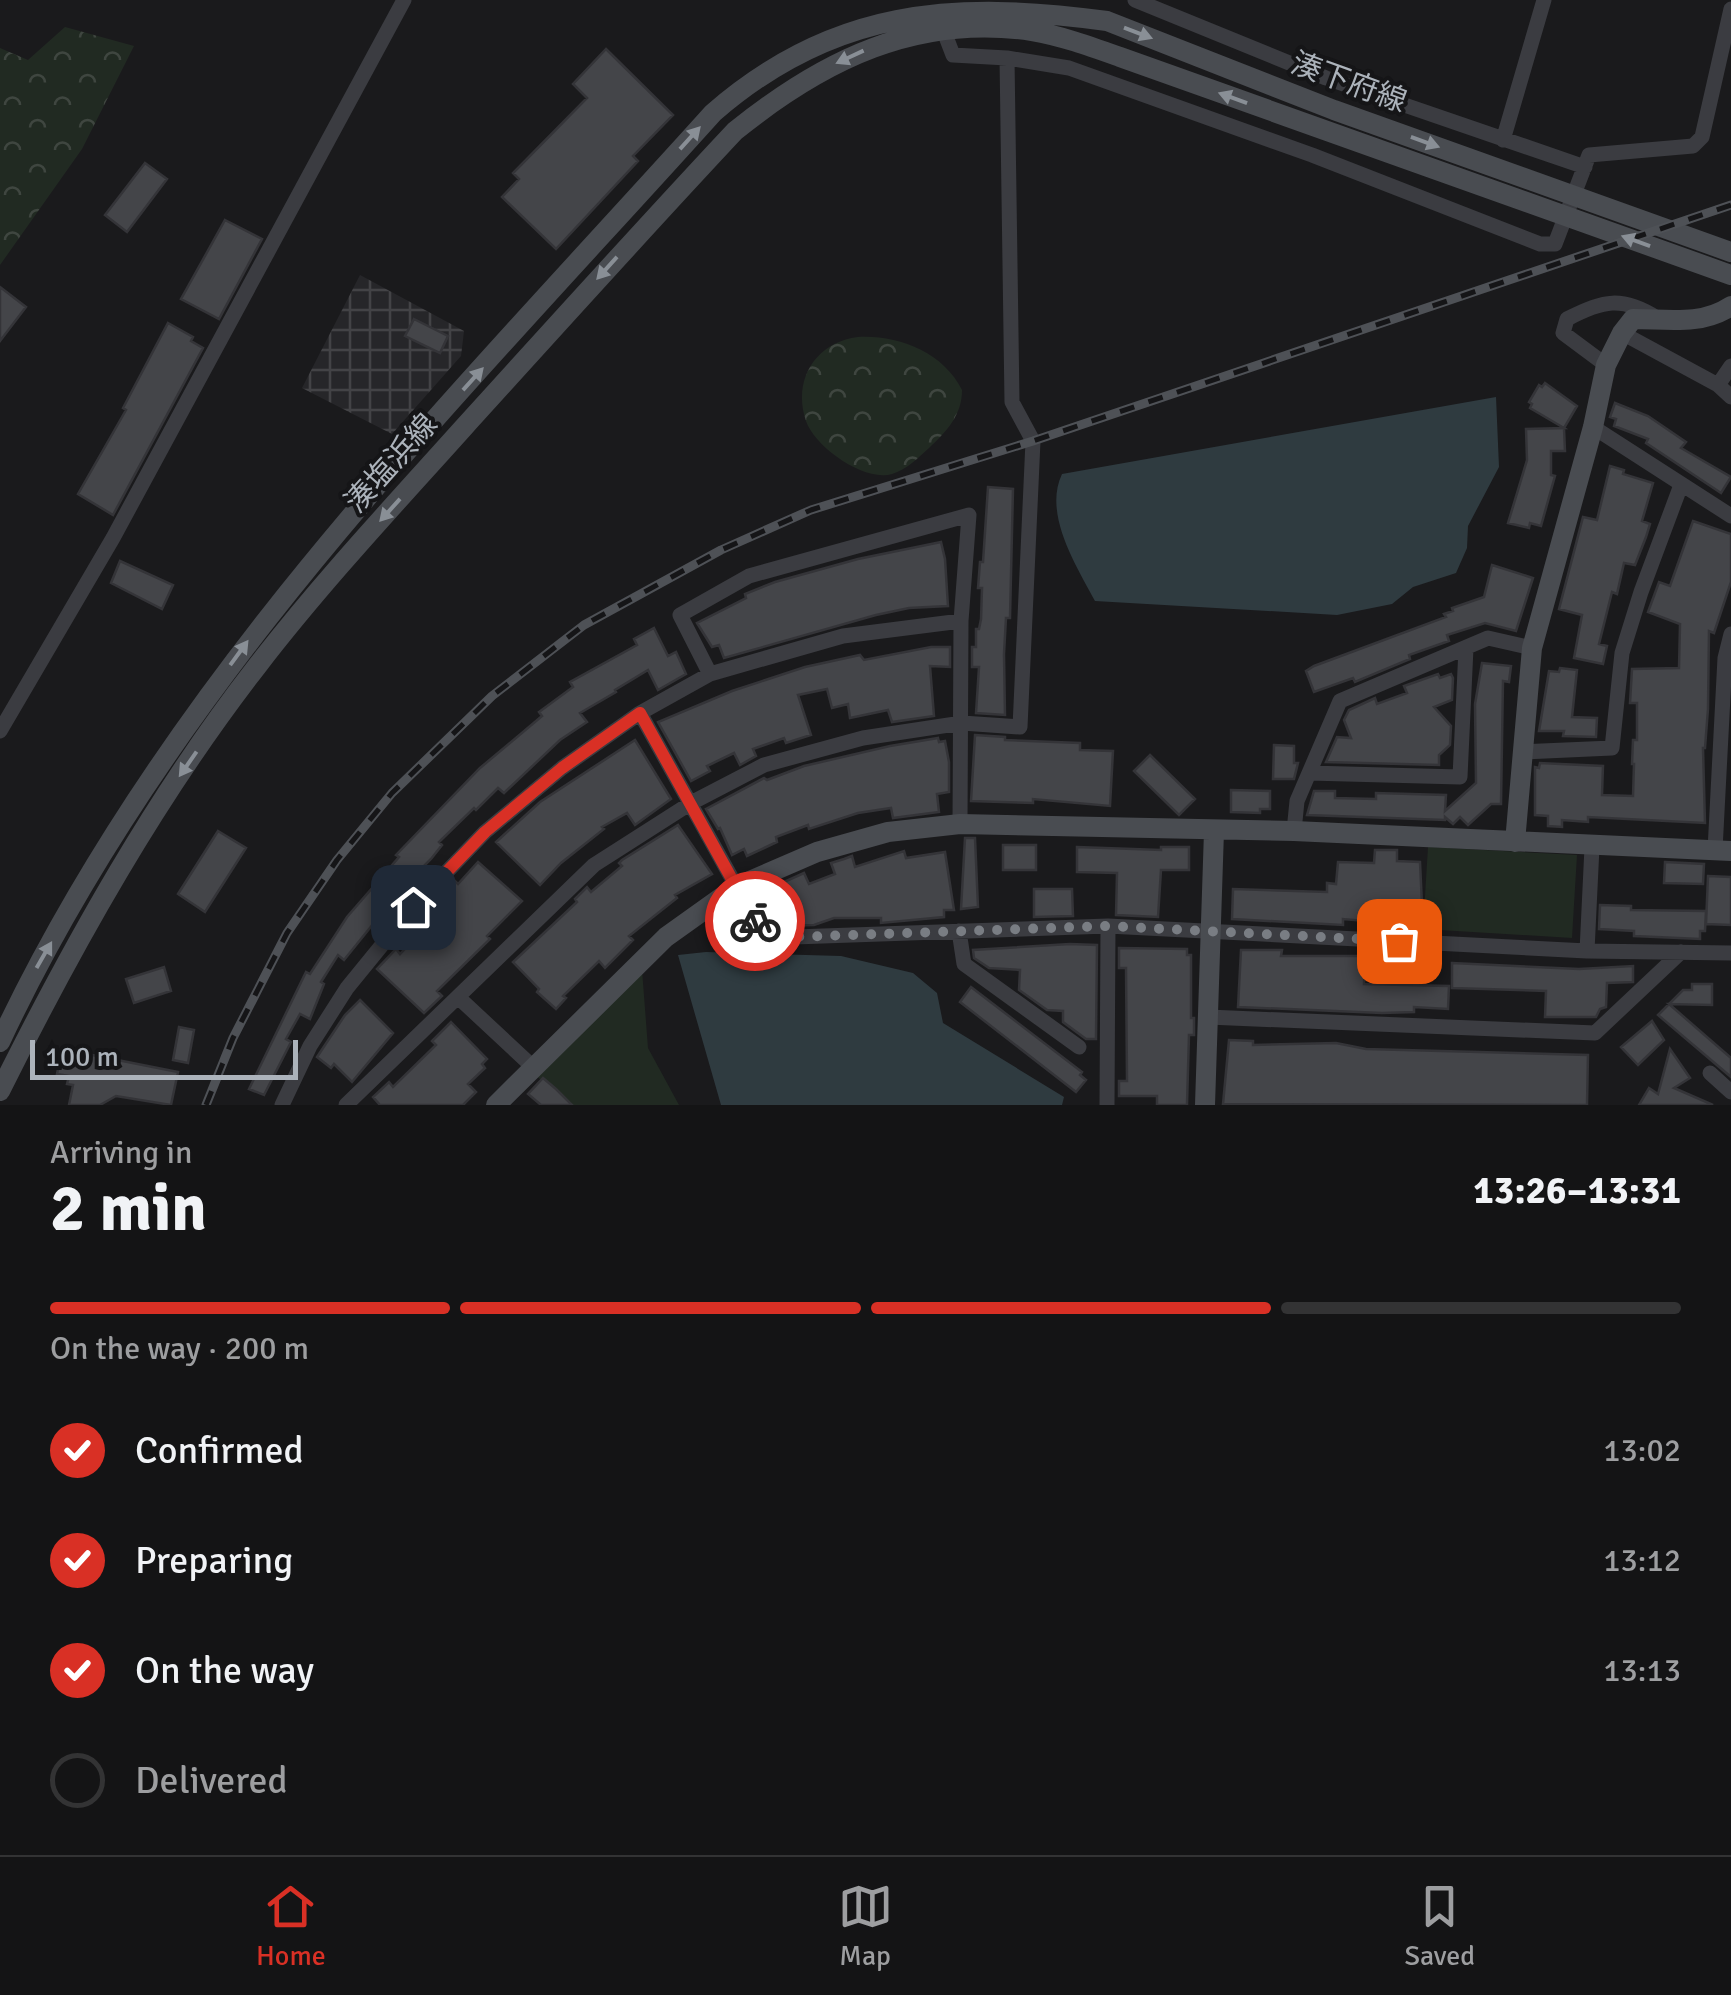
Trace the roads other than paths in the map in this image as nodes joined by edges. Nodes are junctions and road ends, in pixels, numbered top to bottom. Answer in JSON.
{"nodes":[{"id":1,"x":404,"y":0,"type":"edge"},
{"id":2,"x":1135,"y":0,"type":"edge"},
{"id":3,"x":1544,"y":0,"type":"edge"},
{"id":4,"x":940,"y":2,"type":"edge"},
{"id":5,"x":1731,"y":8,"type":"edge"},
{"id":6,"x":1730,"y":26,"type":"edge"},
{"id":7,"x":943,"y":29,"type":"junction"},
{"id":8,"x":1007,"y":58,"type":"junction"},
{"id":9,"x":1712,"y":108,"type":"junction"},
{"id":10,"x":1731,"y":110,"type":"edge"},
{"id":11,"x":1503,"y":140,"type":"junction"},
{"id":12,"x":1585,"y":167,"type":"junction"},
{"id":13,"x":1731,"y":252,"type":"edge"},
{"id":14,"x":1729,"y":275,"type":"edge"},
{"id":15,"x":1731,"y":306,"type":"edge"},
{"id":16,"x":1658,"y":319,"type":"junction"},
{"id":17,"x":1622,"y":333,"type":"junction"},
{"id":18,"x":1606,"y":365,"type":"junction"},
{"id":19,"x":1731,"y":366,"type":"edge"},
{"id":20,"x":1724,"y":391,"type":"edge"},
{"id":21,"x":1593,"y":427,"type":"junction"},
{"id":22,"x":1681,"y":485,"type":"junction"},
{"id":23,"x":1731,"y":516,"type":"edge"},
{"id":24,"x":961,"y":621,"type":"junction"},
{"id":25,"x":1730,"y":642,"type":"edge"},
{"id":26,"x":1466,"y":648,"type":"junction"},
{"id":27,"x":1532,"y":648,"type":"junction"},
{"id":28,"x":710,"y":674,"type":"junction"},
{"id":29,"x":640,"y":713,"type":"junction"},
{"id":30,"x":962,"y":723,"type":"junction"},
{"id":31,"x":0,"y":731,"type":"edge"},
{"id":32,"x":1520,"y":752,"type":"junction"},
{"id":33,"x":1726,"y":757,"type":"edge"},
{"id":34,"x":1309,"y":773,"type":"junction"},
{"id":35,"x":691,"y":803,"type":"junction"},
{"id":36,"x":960,"y":824,"type":"junction"},
{"id":37,"x":1214,"y":831,"type":"junction"},
{"id":38,"x":1294,"y":831,"type":"junction"},
{"id":39,"x":1514,"y":842,"type":"junction"},
{"id":40,"x":1592,"y":847,"type":"junction"},
{"id":41,"x":1723,"y":850,"type":"edge"},
{"id":42,"x":736,"y":887,"type":"junction"},
{"id":43,"x":1108,"y":926,"type":"junction"},
{"id":44,"x":959,"y":931,"type":"junction"},
{"id":45,"x":1210,"y":932,"type":"junction"},
{"id":46,"x":1587,"y":951,"type":"junction"},
{"id":47,"x":1681,"y":952,"type":"junction"},
{"id":48,"x":1731,"y":953,"type":"edge"},
{"id":49,"x":459,"y":998,"type":"junction"},
{"id":50,"x":1208,"y":1017,"type":"junction"},
{"id":51,"x":0,"y":1042,"type":"edge"},
{"id":52,"x":1080,"y":1047,"type":"dead end"},
{"id":53,"x":533,"y":1067,"type":"junction"},
{"id":54,"x":1710,"y":1073,"type":"dead end"},
{"id":55,"x":0,"y":1090,"type":"edge"},
{"id":56,"x":1731,"y":1092,"type":"edge"},
{"id":57,"x":282,"y":1105,"type":"edge"},
{"id":58,"x":346,"y":1105,"type":"edge"},
{"id":59,"x":496,"y":1105,"type":"edge"},
{"id":60,"x":1107,"y":1105,"type":"edge"},
{"id":61,"x":1204,"y":1105,"type":"edge"},
{"id":62,"x":1722,"y":1105,"type":"edge"}],
"edges":[{"from":1,"to":31,"type":"street"},
{"from":2,"to":11,"type":"street"},
{"from":3,"to":11,"type":"street"},
{"from":4,"to":7,"type":"main road"},
{"from":4,"to":13,"type":"main road","name":"湊下府線","one_way":true},
{"from":51,"to":4,"type":"main road","name":"湊塩浜線","one_way":true},
{"from":5,"to":6,"type":"street"},
{"from":6,"to":9,"type":"street"},
{"from":7,"to":8,"type":"street"},
{"from":14,"to":7,"type":"main road","name":"湊下府線","one_way":true},
{"from":7,"to":55,"type":"main road","name":"湊塩浜線","one_way":true},
{"from":8,"to":12,"type":"street"},
{"from":8,"to":30,"type":"street"},
{"from":9,"to":10,"type":"street"},
{"from":9,"to":12,"type":"street"},
{"from":11,"to":12,"type":"street"},
{"from":15,"to":16,"type":"main road"},
{"from":16,"to":17,"type":"main road"},
{"from":16,"to":18,"type":"street"},
{"from":17,"to":18,"type":"main road"},
{"from":17,"to":20,"type":"street"},
{"from":18,"to":21,"type":"main road"},
{"from":19,"to":20,"type":"street"},
{"from":21,"to":22,"type":"street"},
{"from":21,"to":27,"type":"main road"},
{"from":22,"to":23,"type":"street"},
{"from":22,"to":32,"type":"street"},
{"from":24,"to":28,"type":"street"},
{"from":24,"to":28,"type":"street"},
{"from":24,"to":30,"type":"street"},
{"from":25,"to":33,"type":"street"},
{"from":26,"to":27,"type":"street"},
{"from":26,"to":34,"type":"street"},
{"from":26,"to":34,"type":"street"},
{"from":27,"to":32,"type":"main road"},
{"from":28,"to":29,"type":"street"},
{"from":29,"to":35,"type":"street"},
{"from":29,"to":57,"type":"street"},
{"from":30,"to":35,"type":"street"},
{"from":30,"to":36,"type":"street"},
{"from":32,"to":39,"type":"main road"},
{"from":33,"to":41,"type":"street"},
{"from":34,"to":38,"type":"street"},
{"from":35,"to":42,"type":"street"},
{"from":35,"to":49,"type":"street"},
{"from":36,"to":37,"type":"main road"},
{"from":36,"to":42,"type":"main road"},
{"from":37,"to":38,"type":"main road"},
{"from":37,"to":45,"type":"main road"},
{"from":38,"to":39,"type":"main road"},
{"from":39,"to":40,"type":"main road"},
{"from":40,"to":41,"type":"main road"},
{"from":40,"to":46,"type":"street"},
{"from":42,"to":44,"type":"street"},
{"from":42,"to":53,"type":"main road"},
{"from":43,"to":44,"type":"street"},
{"from":43,"to":45,"type":"street"},
{"from":43,"to":60,"type":"street"},
{"from":44,"to":52,"type":"street"},
{"from":45,"to":46,"type":"street"},
{"from":45,"to":50,"type":"main road"},
{"from":46,"to":47,"type":"street"},
{"from":47,"to":48,"type":"street"},
{"from":47,"to":50,"type":"street"},
{"from":49,"to":53,"type":"street"},
{"from":49,"to":58,"type":"street"},
{"from":50,"to":61,"type":"main road"},
{"from":53,"to":59,"type":"main road"},
{"from":54,"to":56,"type":"street"},
{"from":56,"to":62,"type":"street"}]}
